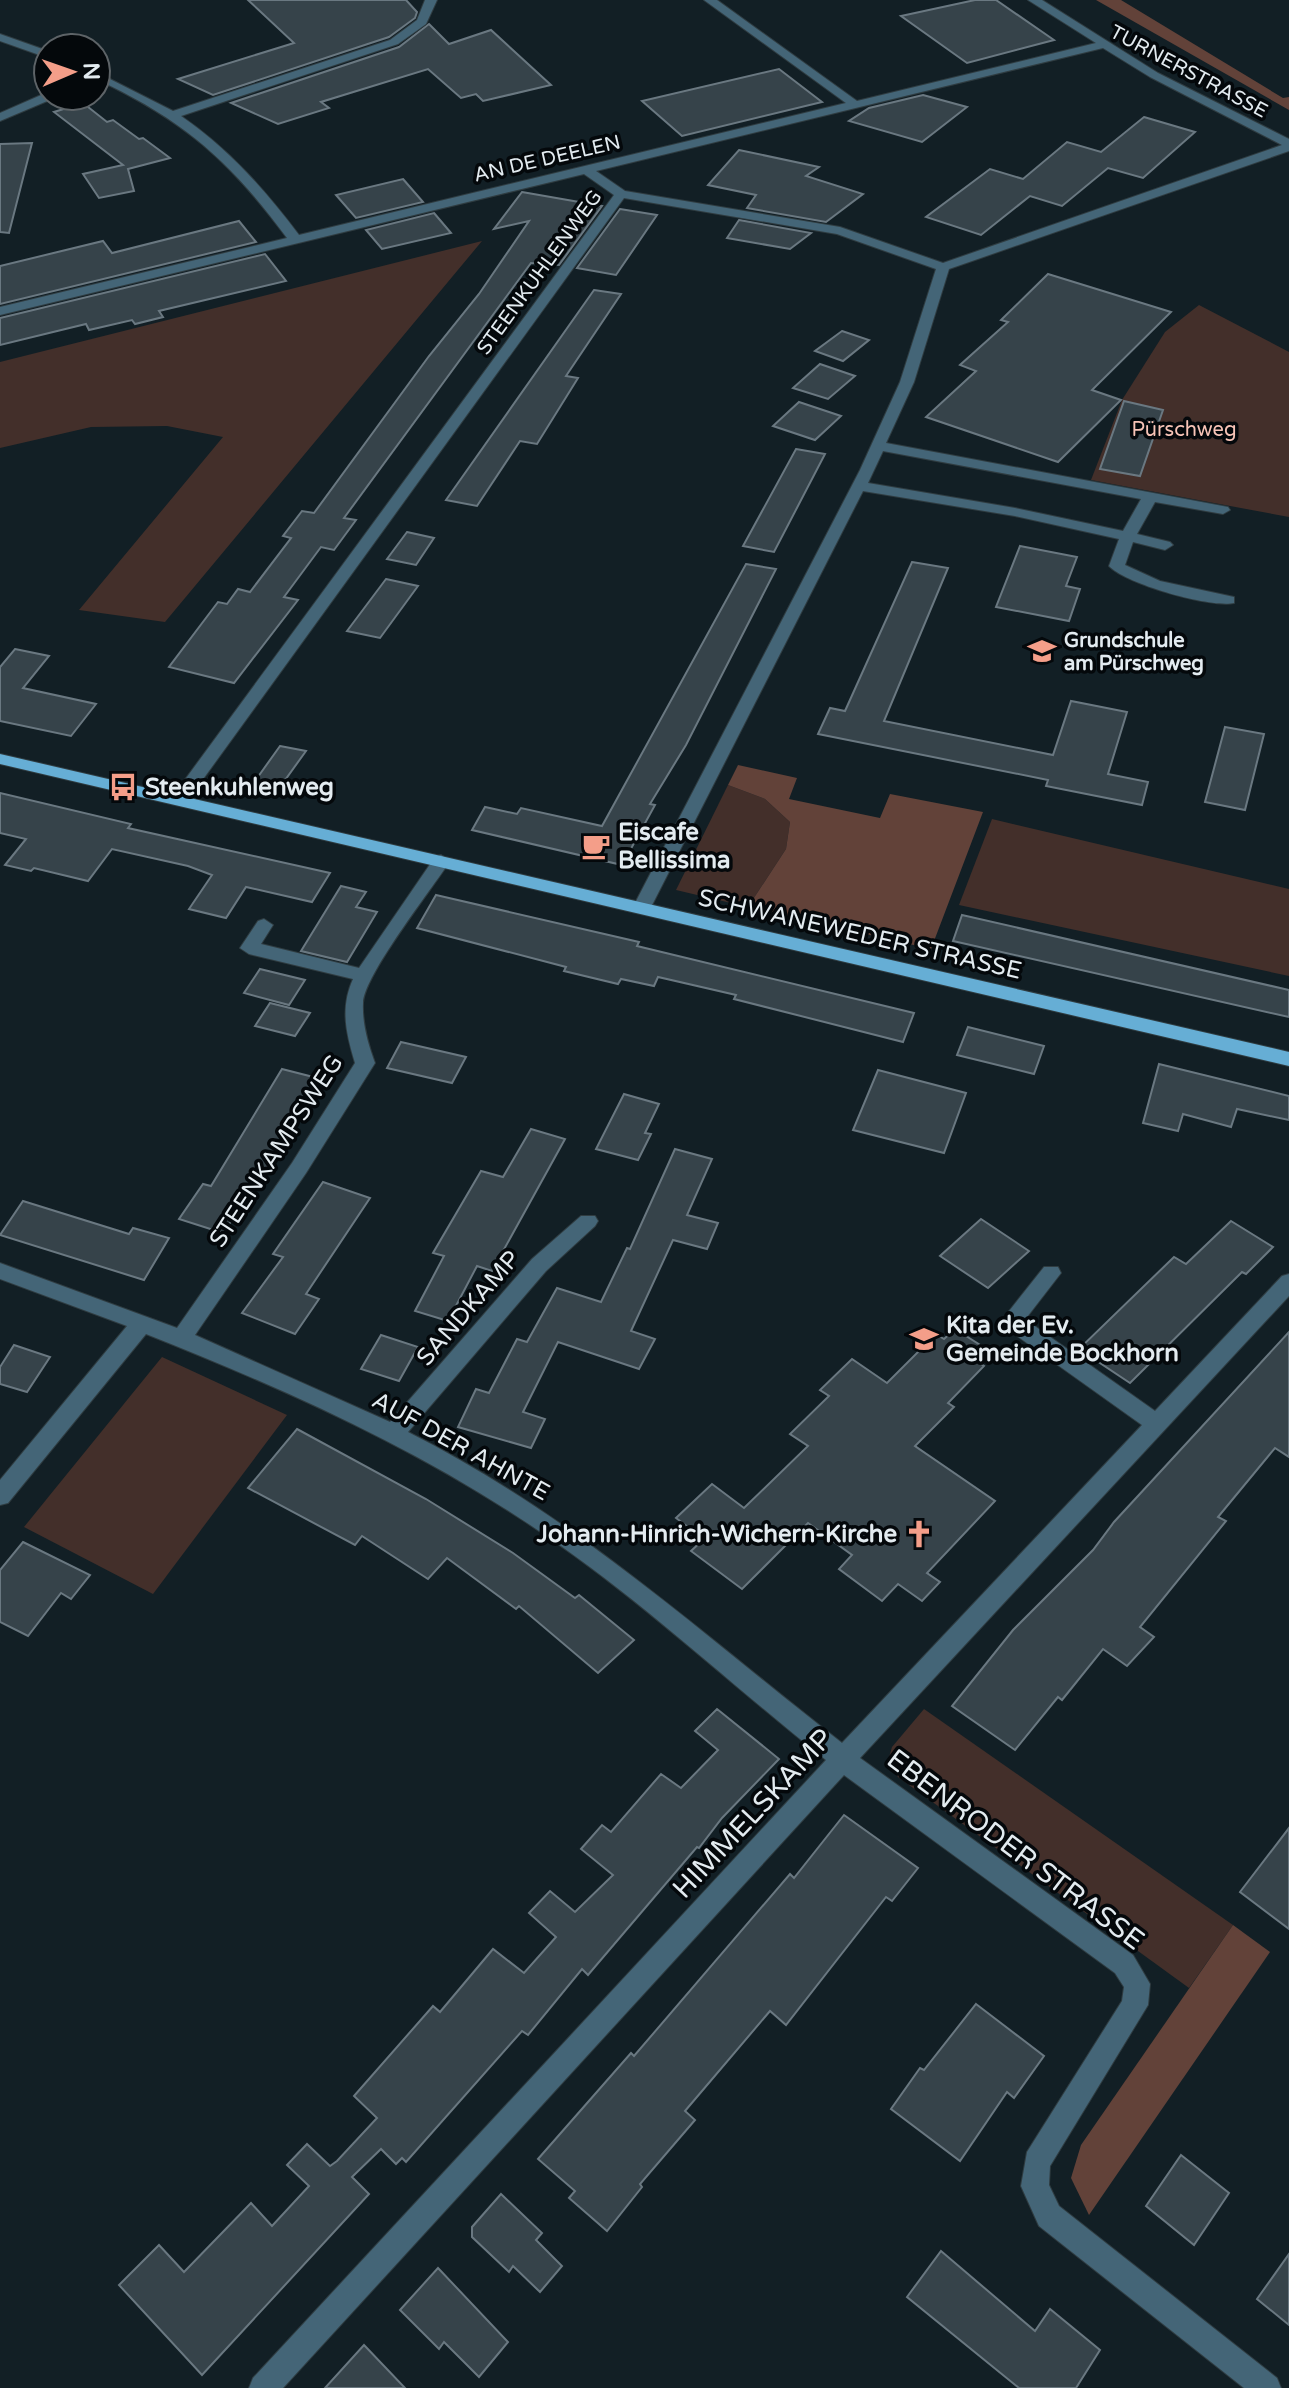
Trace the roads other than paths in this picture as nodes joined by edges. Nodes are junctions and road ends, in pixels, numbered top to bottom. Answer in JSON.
{"nodes":[{"id":1,"x":431,"y":0,"type":"edge"},
{"id":2,"x":710,"y":0,"type":"edge"},
{"id":3,"x":1034,"y":0,"type":"edge"},
{"id":4,"x":0,"y":37,"type":"edge"},
{"id":5,"x":1103,"y":45,"type":"junction"},
{"id":6,"x":32,"y":49,"type":"edge"},
{"id":7,"x":112,"y":84,"type":"edge"},
{"id":8,"x":32,"y":103,"type":"edge"},
{"id":9,"x":854,"y":104,"type":"junction"},
{"id":10,"x":171,"y":115,"type":"junction"},
{"id":11,"x":0,"y":117,"type":"edge"},
{"id":12,"x":1289,"y":146,"type":"edge"},
{"id":13,"x":586,"y":170,"type":"junction"},
{"id":14,"x":621,"y":194,"type":"junction"},
{"id":15,"x":295,"y":239,"type":"junction"},
{"id":16,"x":943,"y":267,"type":"junction"},
{"id":17,"x":0,"y":311,"type":"edge"},
{"id":18,"x":878,"y":446,"type":"junction"},
{"id":19,"x":859,"y":486,"type":"junction"},
{"id":20,"x":1150,"y":497,"type":"junction"},
{"id":21,"x":1223,"y":510,"type":"dead end"},
{"id":22,"x":1127,"y":538,"type":"junction"},
{"id":23,"x":1165,"y":545,"type":"dead end"},
{"id":24,"x":1228,"y":600,"type":"dead end"},
{"id":25,"x":0,"y":759,"type":"edge"},
{"id":26,"x":179,"y":800,"type":"junction"},
{"id":27,"x":441,"y":861,"type":"junction"},
{"id":28,"x":642,"y":907,"type":"junction"},
{"id":29,"x":264,"y":925,"type":"dead end"},
{"id":30,"x":364,"y":975,"type":"junction"},
{"id":31,"x":1289,"y":1059,"type":"edge"},
{"id":32,"x":588,"y":1221,"type":"dead end"},
{"id":33,"x":0,"y":1271,"type":"edge"},
{"id":34,"x":1051,"y":1273,"type":"dead end"},
{"id":35,"x":1289,"y":1282,"type":"edge"},
{"id":36,"x":143,"y":1322,"type":"junction"},
{"id":37,"x":182,"y":1337,"type":"junction"},
{"id":38,"x":1157,"y":1424,"type":"junction"},
{"id":39,"x":393,"y":1434,"type":"junction"},
{"id":40,"x":0,"y":1496,"type":"edge"},
{"id":41,"x":843,"y":1759,"type":"junction"},
{"id":42,"x":263,"y":2388,"type":"edge"},
{"id":43,"x":1267,"y":2388,"type":"edge"}],
"edges":[{"from":1,"to":10,"type":"street"},
{"from":2,"to":9,"type":"street"},
{"from":3,"to":5,"type":"street","name":"TURNERSTRASSE"},
{"from":4,"to":6,"type":"street"},
{"from":5,"to":9,"type":"street","name":"AN DE DEELEN"},
{"from":5,"to":12,"type":"street","name":"TURNERSTRASSE"},
{"from":7,"to":10,"type":"street"},
{"from":8,"to":11,"type":"street"},
{"from":9,"to":13,"type":"street","name":"AN DE DEELEN"},
{"from":10,"to":15,"type":"street"},
{"from":12,"to":16,"type":"street"},
{"from":13,"to":14,"type":"street"},
{"from":13,"to":15,"type":"street","name":"AN DE DEELEN"},
{"from":14,"to":16,"type":"street"},
{"from":14,"to":26,"type":"street","name":"STEENKUHLENWEG"},
{"from":15,"to":17,"type":"street","name":"AN DE DEELEN"},
{"from":16,"to":18,"type":"street"},
{"from":18,"to":19,"type":"street"},
{"from":18,"to":20,"type":"street"},
{"from":19,"to":22,"type":"street"},
{"from":19,"to":28,"type":"street"},
{"from":20,"to":21,"type":"street"},
{"from":20,"to":22,"type":"street"},
{"from":22,"to":23,"type":"street"},
{"from":22,"to":24,"type":"street"},
{"from":25,"to":26,"type":"main road","name":"SCHWANEWEDER STRASSE"},
{"from":26,"to":27,"type":"main road","name":"SCHWANEWEDER STRASSE"},
{"from":27,"to":28,"type":"main road","name":"SCHWANEWEDER STRASSE"},
{"from":27,"to":30,"type":"street","name":"STEENKAMPSWEG"},
{"from":28,"to":31,"type":"main road","name":"SCHWANEWEDER STRASSE"},
{"from":29,"to":30,"type":"street"},
{"from":30,"to":37,"type":"street","name":"STEENKAMPSWEG"},
{"from":32,"to":39,"type":"street","name":"SANDKAMP"},
{"from":33,"to":36,"type":"street","name":"AUF DER AHNTE"},
{"from":34,"to":38,"type":"street"},
{"from":35,"to":38,"type":"street","name":"HIMMELSKAMP"},
{"from":36,"to":37,"type":"street","name":"AUF DER AHNTE"},
{"from":36,"to":40,"type":"street"},
{"from":37,"to":39,"type":"street","name":"AUF DER AHNTE"},
{"from":38,"to":41,"type":"street","name":"HIMMELSKAMP"},
{"from":39,"to":41,"type":"street","name":"AUF DER AHNTE"},
{"from":41,"to":42,"type":"street","name":"HIMMELSKAMP"},
{"from":41,"to":43,"type":"street","name":"EBENRODER STRASSE"}]}
